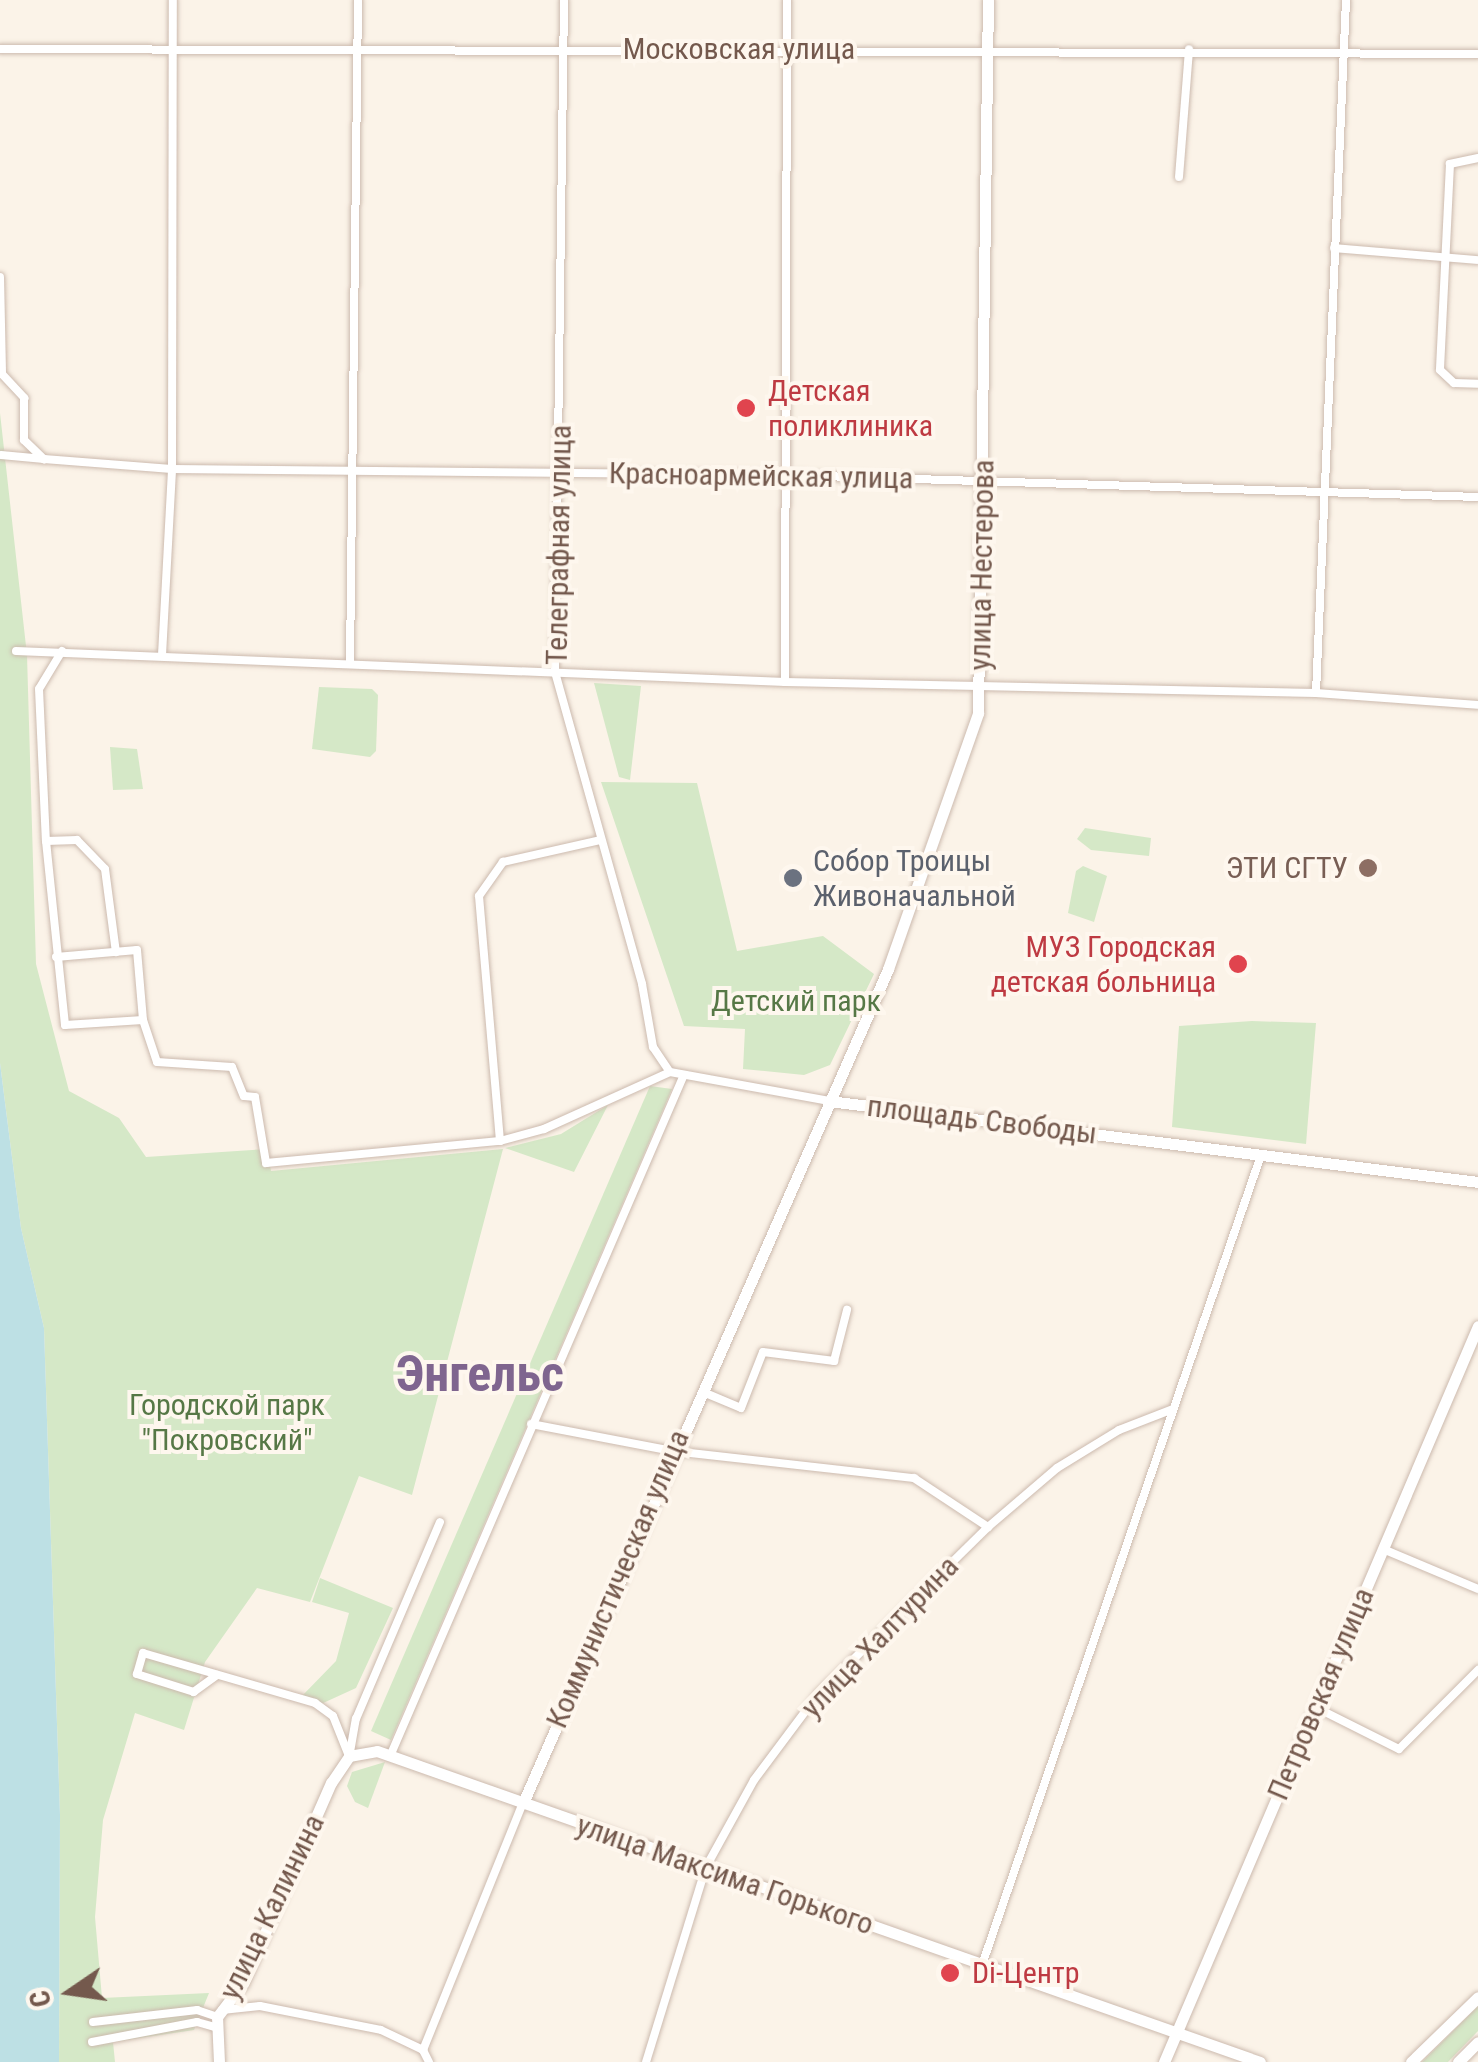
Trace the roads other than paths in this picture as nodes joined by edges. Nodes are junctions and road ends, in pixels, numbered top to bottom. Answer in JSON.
{"nodes":[{"id":1,"x":173,"y":0,"type":"edge"},
{"id":2,"x":358,"y":0,"type":"edge"},
{"id":3,"x":564,"y":0,"type":"edge"},
{"id":4,"x":788,"y":0,"type":"edge"},
{"id":5,"x":988,"y":0,"type":"edge"},
{"id":6,"x":1346,"y":0,"type":"edge"},
{"id":7,"x":359,"y":47,"type":"junction"},
{"id":8,"x":172,"y":48,"type":"junction"},
{"id":9,"x":788,"y":48,"type":"junction"},
{"id":10,"x":0,"y":49,"type":"edge"},
{"id":11,"x":1189,"y":49,"type":"junction"},
{"id":12,"x":563,"y":50,"type":"junction"},
{"id":13,"x":1344,"y":50,"type":"junction"},
{"id":14,"x":987,"y":51,"type":"junction"},
{"id":15,"x":1478,"y":54,"type":"edge"},
{"id":16,"x":1478,"y":158,"type":"edge"},
{"id":17,"x":1180,"y":177,"type":"dead end"},
{"id":18,"x":1334,"y":248,"type":"junction"},
{"id":19,"x":1447,"y":254,"type":"junction"},
{"id":20,"x":1478,"y":260,"type":"edge"},
{"id":21,"x":0,"y":277,"type":"edge"},
{"id":22,"x":1478,"y":384,"type":"edge"},
{"id":23,"x":1,"y":455,"type":"edge"},
{"id":24,"x":44,"y":459,"type":"junction"},
{"id":25,"x":172,"y":469,"type":"junction"},
{"id":26,"x":354,"y":470,"type":"junction"},
{"id":27,"x":560,"y":472,"type":"junction"},
{"id":28,"x":790,"y":475,"type":"junction"},
{"id":29,"x":983,"y":482,"type":"junction"},
{"id":30,"x":1322,"y":492,"type":"junction"},
{"id":31,"x":1478,"y":497,"type":"edge"},
{"id":32,"x":16,"y":651,"type":"dead end"},
{"id":33,"x":62,"y":651,"type":"junction"},
{"id":34,"x":162,"y":655,"type":"junction"},
{"id":35,"x":350,"y":663,"type":"junction"},
{"id":36,"x":555,"y":672,"type":"junction"},
{"id":37,"x":785,"y":682,"type":"junction"},
{"id":38,"x":980,"y":683,"type":"junction"},
{"id":39,"x":1316,"y":693,"type":"junction"},
{"id":40,"x":1478,"y":705,"type":"edge"},
{"id":41,"x":602,"y":840,"type":"junction"},
{"id":42,"x":46,"y":841,"type":"junction"},
{"id":43,"x":116,"y":952,"type":"junction"},
{"id":44,"x":56,"y":957,"type":"junction"},
{"id":45,"x":143,"y":1020,"type":"junction"},
{"id":46,"x":670,"y":1072,"type":"junction"},
{"id":47,"x":683,"y":1077,"type":"junction"},
{"id":48,"x":829,"y":1101,"type":"junction"},
{"id":49,"x":500,"y":1141,"type":"junction"},
{"id":50,"x":1261,"y":1155,"type":"junction"},
{"id":51,"x":1478,"y":1182,"type":"edge"},
{"id":52,"x":847,"y":1310,"type":"dead end"},
{"id":53,"x":1478,"y":1326,"type":"edge"},
{"id":54,"x":698,"y":1390,"type":"junction"},
{"id":55,"x":1173,"y":1409,"type":"junction"},
{"id":56,"x":530,"y":1424,"type":"junction"},
{"id":57,"x":672,"y":1452,"type":"junction"},
{"id":58,"x":440,"y":1522,"type":"dead end"},
{"id":59,"x":988,"y":1526,"type":"junction"},
{"id":60,"x":1383,"y":1549,"type":"junction"},
{"id":61,"x":1478,"y":1589,"type":"edge"},
{"id":62,"x":1478,"y":1670,"type":"edge"},
{"id":63,"x":217,"y":1675,"type":"junction"},
{"id":64,"x":1314,"y":1707,"type":"junction"},
{"id":65,"x":391,"y":1754,"type":"junction"},
{"id":66,"x":349,"y":1756,"type":"junction"},
{"id":67,"x":522,"y":1803,"type":"junction"},
{"id":68,"x":706,"y":1867,"type":"junction"},
{"id":69,"x":982,"y":1965,"type":"junction"},
{"id":70,"x":1478,"y":1997,"type":"edge"},
{"id":71,"x":137,"y":2018,"type":"junction"},
{"id":72,"x":218,"y":2018,"type":"junction"},
{"id":73,"x":93,"y":2022,"type":"dead end"},
{"id":74,"x":1176,"y":2034,"type":"junction"},
{"id":75,"x":138,"y":2036,"type":"junction"},
{"id":76,"x":92,"y":2042,"type":"dead end"},
{"id":77,"x":1478,"y":2042,"type":"edge"},
{"id":78,"x":424,"y":2050,"type":"junction"},
{"id":79,"x":219,"y":2062,"type":"edge"},
{"id":80,"x":429,"y":2062,"type":"edge"},
{"id":81,"x":646,"y":2062,"type":"edge"},
{"id":82,"x":1164,"y":2062,"type":"edge"},
{"id":83,"x":1260,"y":2062,"type":"edge"},
{"id":84,"x":1411,"y":2062,"type":"edge"},
{"id":85,"x":1458,"y":2062,"type":"edge"}],
"edges":[{"from":1,"to":8,"type":"street"},
{"from":2,"to":7,"type":"street"},
{"from":3,"to":12,"type":"street","name":"Телеграфная улица"},
{"from":4,"to":9,"type":"street"},
{"from":5,"to":14,"type":"main road","name":"улица Нестерова"},
{"from":6,"to":13,"type":"street"},
{"from":7,"to":8,"type":"street","name":"Московская улица"},
{"from":7,"to":12,"type":"street","name":"Московская улица"},
{"from":7,"to":26,"type":"street"},
{"from":8,"to":10,"type":"street","name":"Московская улица"},
{"from":8,"to":25,"type":"street"},
{"from":9,"to":12,"type":"street","name":"Московская улица"},
{"from":9,"to":14,"type":"street","name":"Московская улица"},
{"from":9,"to":28,"type":"street"},
{"from":11,"to":13,"type":"street","name":"Московская улица"},
{"from":11,"to":14,"type":"street","name":"Московская улица"},
{"from":11,"to":17,"type":"street"},
{"from":12,"to":27,"type":"street","name":"Телеграфная улица"},
{"from":13,"to":15,"type":"street","name":"Московская улица"},
{"from":13,"to":18,"type":"street"},
{"from":14,"to":29,"type":"main road","name":"улица Нестерова"},
{"from":16,"to":19,"type":"street"},
{"from":18,"to":19,"type":"street"},
{"from":18,"to":30,"type":"street"},
{"from":19,"to":20,"type":"street"},
{"from":19,"to":22,"type":"street"},
{"from":21,"to":24,"type":"street"},
{"from":23,"to":24,"type":"street","name":"Красноармейская улица"},
{"from":24,"to":25,"type":"street","name":"Красноармейская улица"},
{"from":25,"to":26,"type":"street","name":"Красноармейская улица"},
{"from":25,"to":34,"type":"street"},
{"from":26,"to":27,"type":"street","name":"Красноармейская улица"},
{"from":26,"to":35,"type":"street"},
{"from":27,"to":28,"type":"street","name":"Красноармейская улица"},
{"from":27,"to":36,"type":"street","name":"Телеграфная улица"},
{"from":28,"to":29,"type":"street","name":"Красноармейская улица"},
{"from":28,"to":37,"type":"street"},
{"from":29,"to":30,"type":"street","name":"Красноармейская улица"},
{"from":29,"to":38,"type":"main road","name":"улица Нестерова"},
{"from":30,"to":31,"type":"street","name":"Красноармейская улица"},
{"from":30,"to":39,"type":"street"},
{"from":32,"to":33,"type":"street"},
{"from":33,"to":34,"type":"street"},
{"from":33,"to":42,"type":"street"},
{"from":34,"to":35,"type":"street"},
{"from":35,"to":36,"type":"street"},
{"from":36,"to":37,"type":"street"},
{"from":36,"to":41,"type":"street","name":"Телеграфная улица"},
{"from":37,"to":38,"type":"street"},
{"from":38,"to":39,"type":"street"},
{"from":38,"to":48,"type":"main road","name":"улица Нестерова"},
{"from":39,"to":40,"type":"street"},
{"from":41,"to":46,"type":"street","name":"Телеграфная улица"},
{"from":41,"to":49,"type":"street"},
{"from":42,"to":43,"type":"street"},
{"from":42,"to":44,"type":"street"},
{"from":43,"to":44,"type":"street"},
{"from":43,"to":45,"type":"street"},
{"from":44,"to":45,"type":"street"},
{"from":45,"to":49,"type":"street"},
{"from":46,"to":47,"type":"street","name":"площадь Свободы"},
{"from":46,"to":49,"type":"street"},
{"from":47,"to":48,"type":"street","name":"площадь Свободы"},
{"from":47,"to":56,"type":"street"},
{"from":48,"to":50,"type":"main road","name":"площадь Свободы"},
{"from":48,"to":54,"type":"main road","name":"Коммунистическая улица"},
{"from":50,"to":51,"type":"main road","name":"площадь Свободы"},
{"from":50,"to":55,"type":"street"},
{"from":52,"to":54,"type":"street"},
{"from":53,"to":60,"type":"main road","name":"Петровская улица"},
{"from":54,"to":57,"type":"main road","name":"Коммунистическая улица"},
{"from":55,"to":59,"type":"street","name":"улица Халтурина"},
{"from":55,"to":69,"type":"street"},
{"from":56,"to":57,"type":"street"},
{"from":56,"to":65,"type":"street"},
{"from":57,"to":59,"type":"street"},
{"from":57,"to":67,"type":"main road","name":"Коммунистическая улица"},
{"from":58,"to":66,"type":"street"},
{"from":59,"to":68,"type":"street","name":"улица Халтурина"},
{"from":60,"to":61,"type":"street"},
{"from":60,"to":64,"type":"main road","name":"Петровская улица"},
{"from":62,"to":64,"type":"street"},
{"from":63,"to":63,"type":"street"},
{"from":63,"to":66,"type":"street"},
{"from":64,"to":74,"type":"main road","name":"Петровская улица"},
{"from":65,"to":66,"type":"main road","name":"улица Максима Горького"},
{"from":65,"to":67,"type":"main road","name":"улица Максима Горького"},
{"from":66,"to":72,"type":"main road","name":"улица Калинина"},
{"from":67,"to":68,"type":"main road","name":"улица Максима Горького"},
{"from":67,"to":78,"type":"street","name":"Коммунистическая улица"},
{"from":68,"to":69,"type":"main road","name":"улица Максима Горького"},
{"from":68,"to":81,"type":"street","name":"улица Халтурина"},
{"from":69,"to":74,"type":"main road","name":"улица Максима Горького"},
{"from":70,"to":84,"type":"main road"},
{"from":71,"to":72,"type":"street"},
{"from":71,"to":73,"type":"street"},
{"from":71,"to":75,"type":"street"},
{"from":72,"to":75,"type":"street"},
{"from":72,"to":78,"type":"street"},
{"from":72,"to":79,"type":"main road","name":"улица Калинина"},
{"from":74,"to":82,"type":"main road","name":"Петровская улица"},
{"from":74,"to":83,"type":"main road","name":"улица Максима Горького"},
{"from":75,"to":76,"type":"street"},
{"from":77,"to":85,"type":"main road"},
{"from":78,"to":80,"type":"street"}]}
